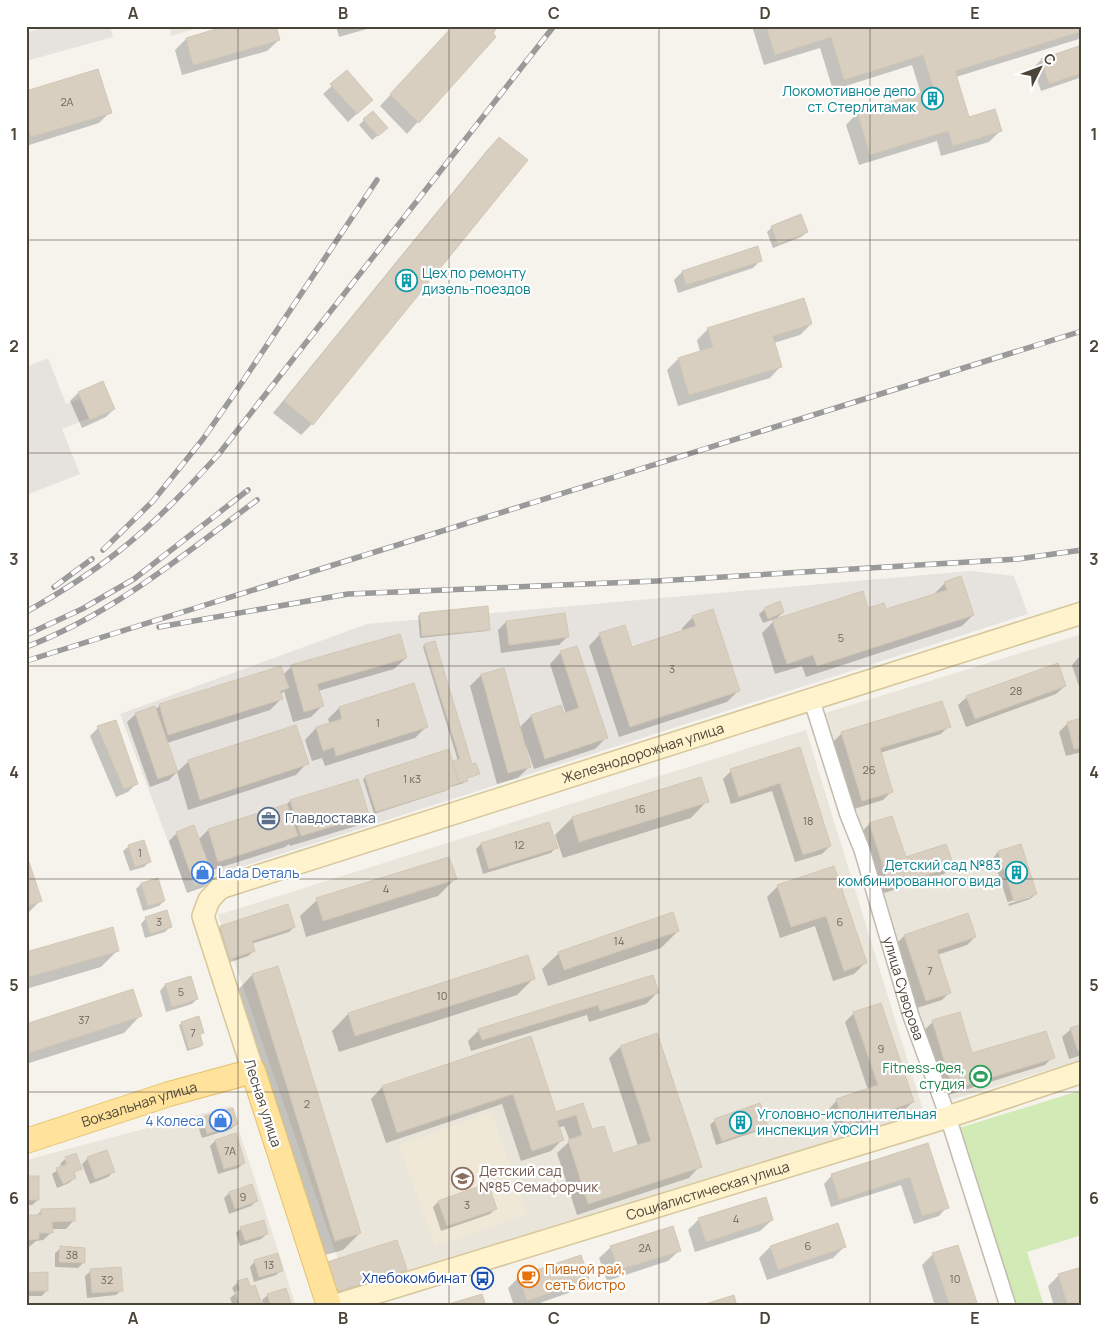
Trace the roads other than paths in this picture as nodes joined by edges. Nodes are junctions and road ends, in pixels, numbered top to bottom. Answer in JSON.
{"nodes":[{"id":1,"x":1082,"y":613,"type":"edge"},
{"id":2,"x":811,"y":698,"type":"junction"},
{"id":3,"x":209,"y":900,"type":"joint"},
{"id":4,"x":253,"y":1071,"type":"junction"},
{"id":5,"x":1082,"y":1072,"type":"edge"},
{"id":6,"x":948,"y":1116,"type":"junction"},
{"id":7,"x":26,"y":1140,"type":"edge"},
{"id":8,"x":329,"y":1306,"type":"edge"},
{"id":9,"x":333,"y":1306,"type":"edge"},
{"id":10,"x":1008,"y":1306,"type":"edge"}],
"edges":[{"from":1,"to":2,"type":"main road","name":"Железнодорожная улица"},
{"from":2,"to":3,"type":"main road","name":"Железнодорожная улица"},
{"from":2,"to":6,"type":"street","name":"улица Суворова"},
{"from":3,"to":4,"type":"main road","name":"Лесная улица"},
{"from":4,"to":7,"type":"main road","name":"Вокзальная улица"},
{"from":4,"to":8,"type":"main road","name":"Лесная улица"},
{"from":5,"to":6,"type":"main road","name":"Социалистическая улица"},
{"from":6,"to":9,"type":"main road","name":"Социалистическая улица"},
{"from":6,"to":10,"type":"street","name":"улица Суворова"}]}
